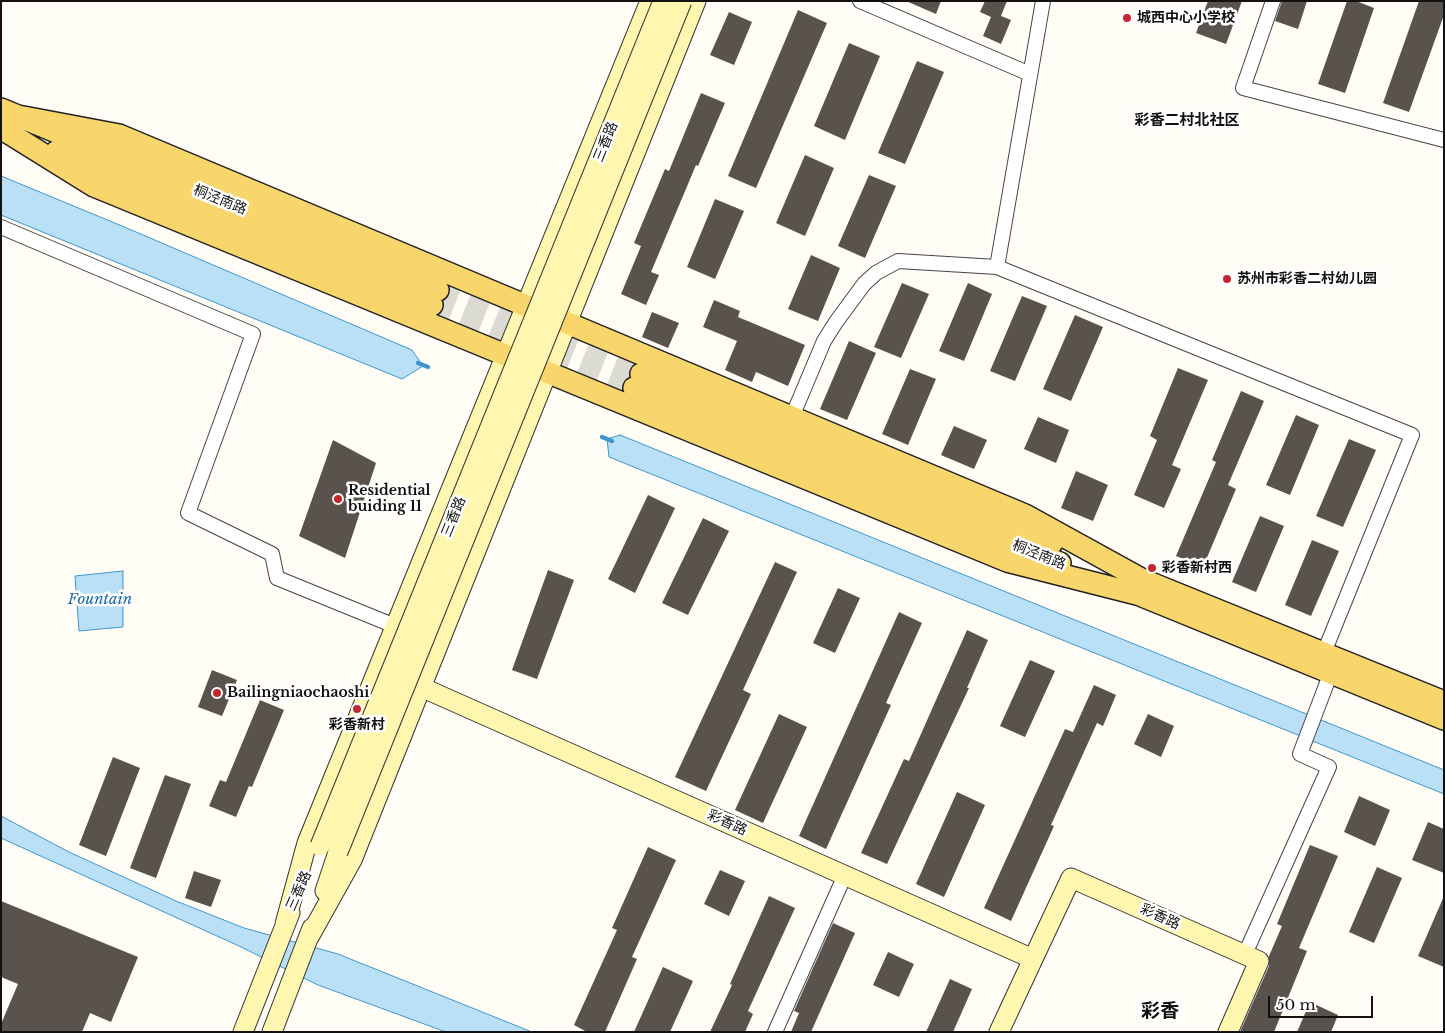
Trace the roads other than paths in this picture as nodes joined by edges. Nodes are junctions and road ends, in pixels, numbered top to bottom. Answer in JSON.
{"nodes":[{"id":1,"x":650,"y":1,"type":"edge"},
{"id":2,"x":663,"y":1,"type":"edge"},
{"id":3,"x":682,"y":1,"type":"edge"},
{"id":4,"x":696,"y":1,"type":"edge"},
{"id":5,"x":860,"y":1,"type":"edge"},
{"id":6,"x":1043,"y":1,"type":"edge"},
{"id":7,"x":1273,"y":1,"type":"edge"},
{"id":8,"x":1030,"y":74,"type":"junction"},
{"id":9,"x":5,"y":124,"type":"edge"},
{"id":10,"x":1444,"y":140,"type":"edge"},
{"id":11,"x":1,"y":227,"type":"edge"},
{"id":12,"x":997,"y":268,"type":"junction"},
{"id":13,"x":457,"y":277,"type":"junction"},
{"id":14,"x":435,"y":297,"type":"tunnel mouth"},
{"id":15,"x":526,"y":306,"type":"junction"},
{"id":16,"x":567,"y":323,"type":"junction"},
{"id":17,"x":436,"y":326,"type":"junction"},
{"id":18,"x":635,"y":352,"type":"junction"},
{"id":19,"x":506,"y":355,"type":"junction"},
{"id":20,"x":547,"y":372,"type":"junction"},
{"id":21,"x":638,"y":381,"type":"tunnel mouth"},
{"id":22,"x":615,"y":400,"type":"junction"},
{"id":23,"x":792,"y":417,"type":"junction"},
{"id":24,"x":1140,"y":587,"type":"junction"},
{"id":25,"x":395,"y":626,"type":"junction"},
{"id":26,"x":1327,"y":663,"type":"junction"},
{"id":27,"x":421,"y":687,"type":"junction"},
{"id":28,"x":1444,"y":702,"type":"edge"},
{"id":29,"x":1444,"y":719,"type":"edge"},
{"id":30,"x":845,"y":875,"type":"junction"},
{"id":31,"x":284,"y":926,"type":"junction"},
{"id":32,"x":308,"y":940,"type":"junction"},
{"id":33,"x":1245,"y":954,"type":"junction"},
{"id":34,"x":1033,"y":959,"type":"junction"},
{"id":35,"x":243,"y":1032,"type":"edge"},
{"id":36,"x":272,"y":1032,"type":"edge"},
{"id":37,"x":775,"y":1032,"type":"edge"},
{"id":38,"x":999,"y":1032,"type":"edge"},
{"id":39,"x":1228,"y":1032,"type":"edge"}],
"edges":[{"from":1,"to":15,"type":"main road"},
{"from":2,"to":31,"type":"main road","name":"三香路","bridge":true},
{"from":3,"to":32,"type":"main road","name":"三香路","bridge":true},
{"from":4,"to":16,"type":"main road"},
{"from":5,"to":8,"type":"street"},
{"from":6,"to":8,"type":"street"},
{"from":7,"to":10,"type":"street"},
{"from":8,"to":12,"type":"street"},
{"from":9,"to":13,"type":"main road"},
{"from":9,"to":14,"type":"main road","name":"桐泾南路"},
{"from":9,"to":17,"type":"main road"},
{"from":11,"to":25,"type":"street"},
{"from":12,"to":23,"type":"street"},
{"from":12,"to":26,"type":"street"},
{"from":13,"to":15,"type":"main road"},
{"from":13,"to":17,"type":"main road"},
{"from":15,"to":16,"type":"main road"},
{"from":15,"to":19,"type":"main road"},
{"from":16,"to":18,"type":"main road"},
{"from":16,"to":20,"type":"main road"},
{"from":17,"to":19,"type":"main road"},
{"from":18,"to":22,"type":"main road"},
{"from":18,"to":23,"type":"main road"},
{"from":19,"to":20,"type":"main road"},
{"from":19,"to":25,"type":"main road"},
{"from":20,"to":22,"type":"main road"},
{"from":20,"to":27,"type":"main road"},
{"from":21,"to":24,"type":"main road","name":"桐泾南路"},
{"from":22,"to":24,"type":"main road"},
{"from":23,"to":24,"type":"main road"},
{"from":24,"to":26,"type":"main road","name":"桐泾南路"},
{"from":25,"to":31,"type":"main road"},
{"from":26,"to":28,"type":"main road","name":"桐泾南路"},
{"from":26,"to":29,"type":"main road","name":"桐泾南路"},
{"from":26,"to":33,"type":"street"},
{"from":27,"to":30,"type":"main road","name":"彩香路"},
{"from":27,"to":32,"type":"main road"},
{"from":30,"to":34,"type":"main road","name":"彩香路"},
{"from":30,"to":37,"type":"street"},
{"from":31,"to":35,"type":"main road","name":"三香路"},
{"from":32,"to":36,"type":"main road","name":"三香路"},
{"from":33,"to":34,"type":"main road","name":"彩香路"},
{"from":33,"to":39,"type":"main road"},
{"from":34,"to":38,"type":"main road","name":"彩香路"}]}
